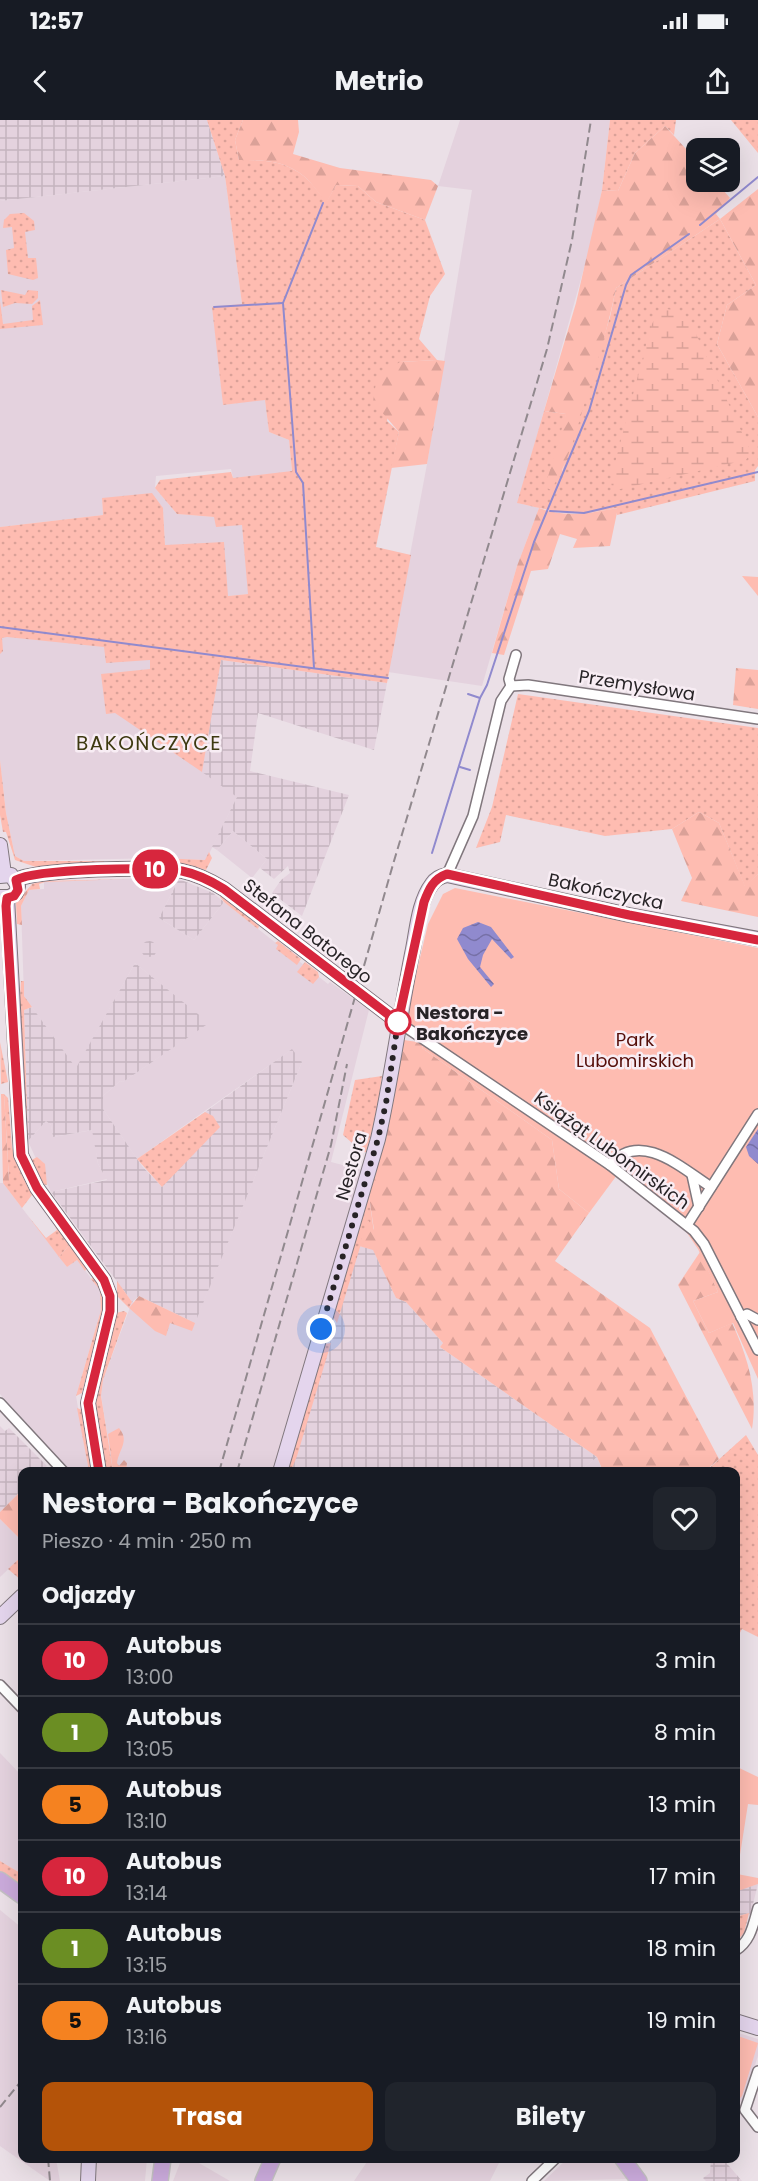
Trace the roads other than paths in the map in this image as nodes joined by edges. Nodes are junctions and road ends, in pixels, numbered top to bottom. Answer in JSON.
{"nodes":[{"id":1,"x":516,"y":655,"type":"dead end"},
{"id":2,"x":511,"y":686,"type":"junction"},
{"id":3,"x":758,"y":719,"type":"edge"},
{"id":4,"x":0,"y":845,"type":"edge"},
{"id":5,"x":447,"y":874,"type":"junction"},
{"id":6,"x":7,"y":877,"type":"edge"},
{"id":7,"x":3,"y":897,"type":"edge"},
{"id":8,"x":758,"y":939,"type":"edge"},
{"id":9,"x":398,"y":1022,"type":"junction"},
{"id":10,"x":758,"y":1114,"type":"edge"},
{"id":11,"x":610,"y":1165,"type":"junction"},
{"id":12,"x":692,"y":1175,"type":"junction"},
{"id":13,"x":711,"y":1187,"type":"junction"},
{"id":14,"x":699,"y":1207,"type":"junction"},
{"id":15,"x":687,"y":1225,"type":"junction"},
{"id":16,"x":741,"y":1317,"type":"junction"},
{"id":17,"x":758,"y":1320,"type":"edge"},
{"id":18,"x":758,"y":1350,"type":"edge"},
{"id":19,"x":0,"y":1403,"type":"edge"},
{"id":20,"x":59,"y":1467,"type":"edge"},
{"id":21,"x":98,"y":1467,"type":"edge"},
{"id":22,"x":281,"y":1467,"type":"edge"},
{"id":23,"x":18,"y":1600,"type":"edge"},
{"id":24,"x":0,"y":1617,"type":"edge"},
{"id":25,"x":0,"y":1685,"type":"edge"},
{"id":26,"x":18,"y":1704,"type":"edge"},
{"id":27,"x":0,"y":1880,"type":"edge"},
{"id":28,"x":18,"y":1893,"type":"edge"},
{"id":29,"x":758,"y":1908,"type":"edge"},
{"id":30,"x":740,"y":1948,"type":"edge"},
{"id":31,"x":740,"y":2022,"type":"edge"},
{"id":32,"x":758,"y":2028,"type":"edge"},
{"id":33,"x":758,"y":2071,"type":"edge"},
{"id":34,"x":758,"y":2127,"type":"edge"},
{"id":35,"x":88,"y":2163,"type":"edge"},
{"id":36,"x":162,"y":2163,"type":"edge"},
{"id":37,"x":271,"y":2163,"type":"edge"},
{"id":38,"x":551,"y":2163,"type":"edge"},
{"id":39,"x":625,"y":2163,"type":"edge"},
{"id":40,"x":637,"y":2180,"type":"edge"},
{"id":41,"x":88,"y":2181,"type":"edge"},
{"id":42,"x":160,"y":2181,"type":"edge"},
{"id":43,"x":263,"y":2181,"type":"edge"},
{"id":44,"x":532,"y":2181,"type":"edge"}],
"edges":[{"from":1,"to":2,"type":"street"},
{"from":2,"to":3,"type":"street","name":"Przemysłowa"},
{"from":2,"to":5,"type":"street"},
{"from":4,"to":6,"type":"street"},
{"from":5,"to":8,"type":"street","name":"Bakończycka"},
{"from":5,"to":9,"type":"street","name":"Nestora"},
{"from":6,"to":7,"type":"street"},
{"from":6,"to":9,"type":"street","name":"Stefana Batorego"},
{"from":7,"to":21,"type":"street"},
{"from":9,"to":11,"type":"street","name":"Książąt Lubomirskich"},
{"from":9,"to":22,"type":"street","name":"Nestora"},
{"from":10,"to":13,"type":"street"},
{"from":11,"to":12,"type":"street"},
{"from":11,"to":15,"type":"street","name":"Książąt Lubomirskich"},
{"from":12,"to":13,"type":"street"},
{"from":12,"to":14,"type":"street"},
{"from":13,"to":14,"type":"street"},
{"from":14,"to":15,"type":"street"},
{"from":15,"to":16,"type":"street","name":"Książąt Lubomirskich"},
{"from":16,"to":17,"type":"street"},
{"from":16,"to":18,"type":"street","name":"Książąt Lubomirskich"},
{"from":19,"to":20,"type":"street"},
{"from":23,"to":24,"type":"street"},
{"from":25,"to":26,"type":"street"},
{"from":27,"to":28,"type":"main road"},
{"from":29,"to":30,"type":"street"},
{"from":31,"to":32,"type":"street"},
{"from":33,"to":34,"type":"street"},
{"from":35,"to":41,"type":"street"},
{"from":36,"to":42,"type":"main road"},
{"from":37,"to":43,"type":"main road"},
{"from":38,"to":44,"type":"street"},
{"from":39,"to":40,"type":"main road"}]}
